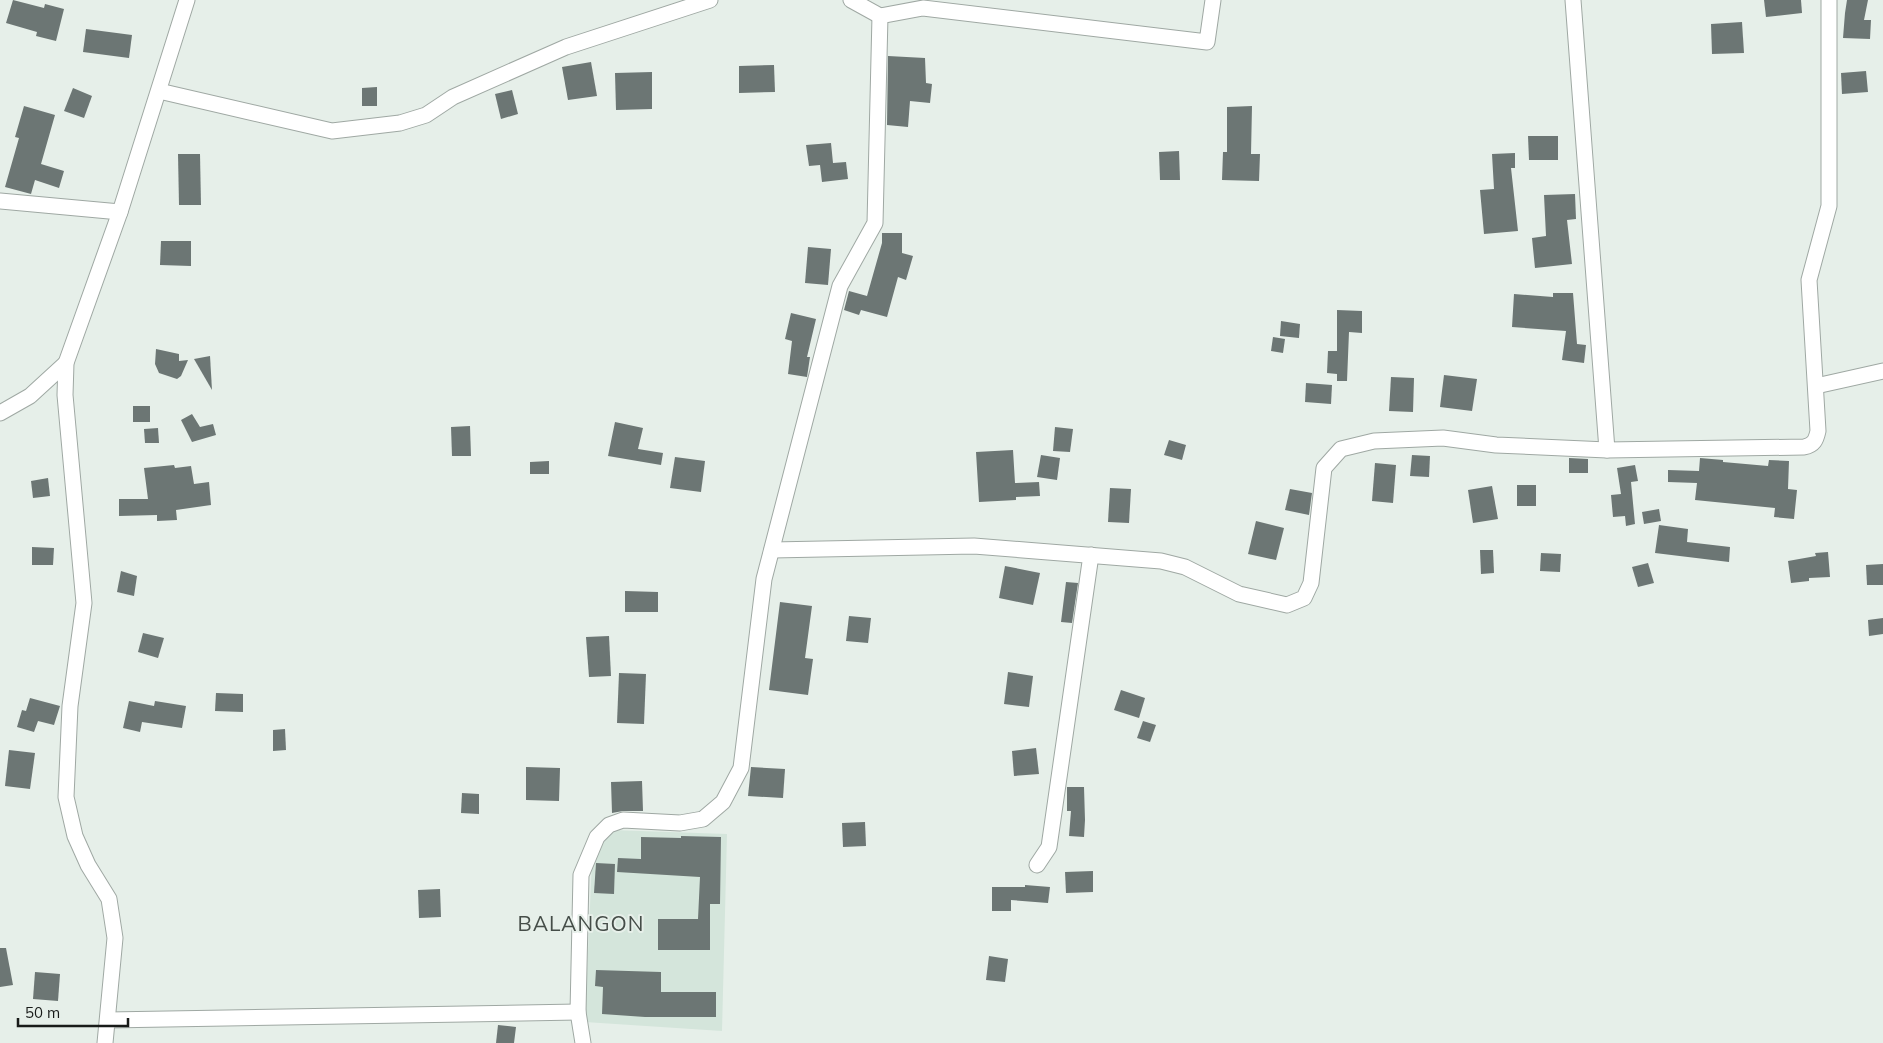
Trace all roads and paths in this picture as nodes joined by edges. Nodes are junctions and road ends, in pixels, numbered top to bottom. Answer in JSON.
{"nodes":[{"id":1,"x":187,"y":0,"type":"edge"},
{"id":2,"x":710,"y":0,"type":"edge"},
{"id":3,"x":851,"y":0,"type":"edge"},
{"id":4,"x":1213,"y":0,"type":"edge"},
{"id":5,"x":1573,"y":0,"type":"edge"},
{"id":6,"x":1829,"y":0,"type":"edge"},
{"id":7,"x":880,"y":16,"type":"junction"},
{"id":8,"x":159,"y":91,"type":"junction"},
{"id":9,"x":0,"y":201,"type":"edge"},
{"id":10,"x":120,"y":212,"type":"junction"},
{"id":11,"x":66,"y":363,"type":"junction"},
{"id":12,"x":1883,"y":371,"type":"edge"},
{"id":13,"x":1816,"y":386,"type":"junction"},
{"id":14,"x":0,"y":413,"type":"edge"},
{"id":15,"x":1607,"y":450,"type":"junction"},
{"id":16,"x":772,"y":550,"type":"junction"},
{"id":17,"x":1091,"y":556,"type":"junction"},
{"id":18,"x":1037,"y":865,"type":"dead end"},
{"id":19,"x":578,"y":1012,"type":"junction"},
{"id":20,"x":108,"y":1020,"type":"junction"},
{"id":21,"x":105,"y":1043,"type":"edge"},
{"id":22,"x":583,"y":1043,"type":"edge"}],
"edges":[{"from":1,"to":8,"type":"street"},
{"from":2,"to":8,"type":"street"},
{"from":3,"to":7,"type":"street"},
{"from":4,"to":7,"type":"street"},
{"from":5,"to":15,"type":"street"},
{"from":6,"to":13,"type":"street"},
{"from":7,"to":16,"type":"street"},
{"from":8,"to":10,"type":"street"},
{"from":9,"to":10,"type":"street"},
{"from":10,"to":11,"type":"street"},
{"from":11,"to":14,"type":"street"},
{"from":11,"to":20,"type":"street"},
{"from":12,"to":13,"type":"street"},
{"from":13,"to":15,"type":"street"},
{"from":15,"to":17,"type":"street"},
{"from":16,"to":17,"type":"street"},
{"from":16,"to":19,"type":"street"},
{"from":17,"to":18,"type":"street"},
{"from":19,"to":20,"type":"street"},
{"from":19,"to":22,"type":"street"},
{"from":20,"to":21,"type":"street"}]}
